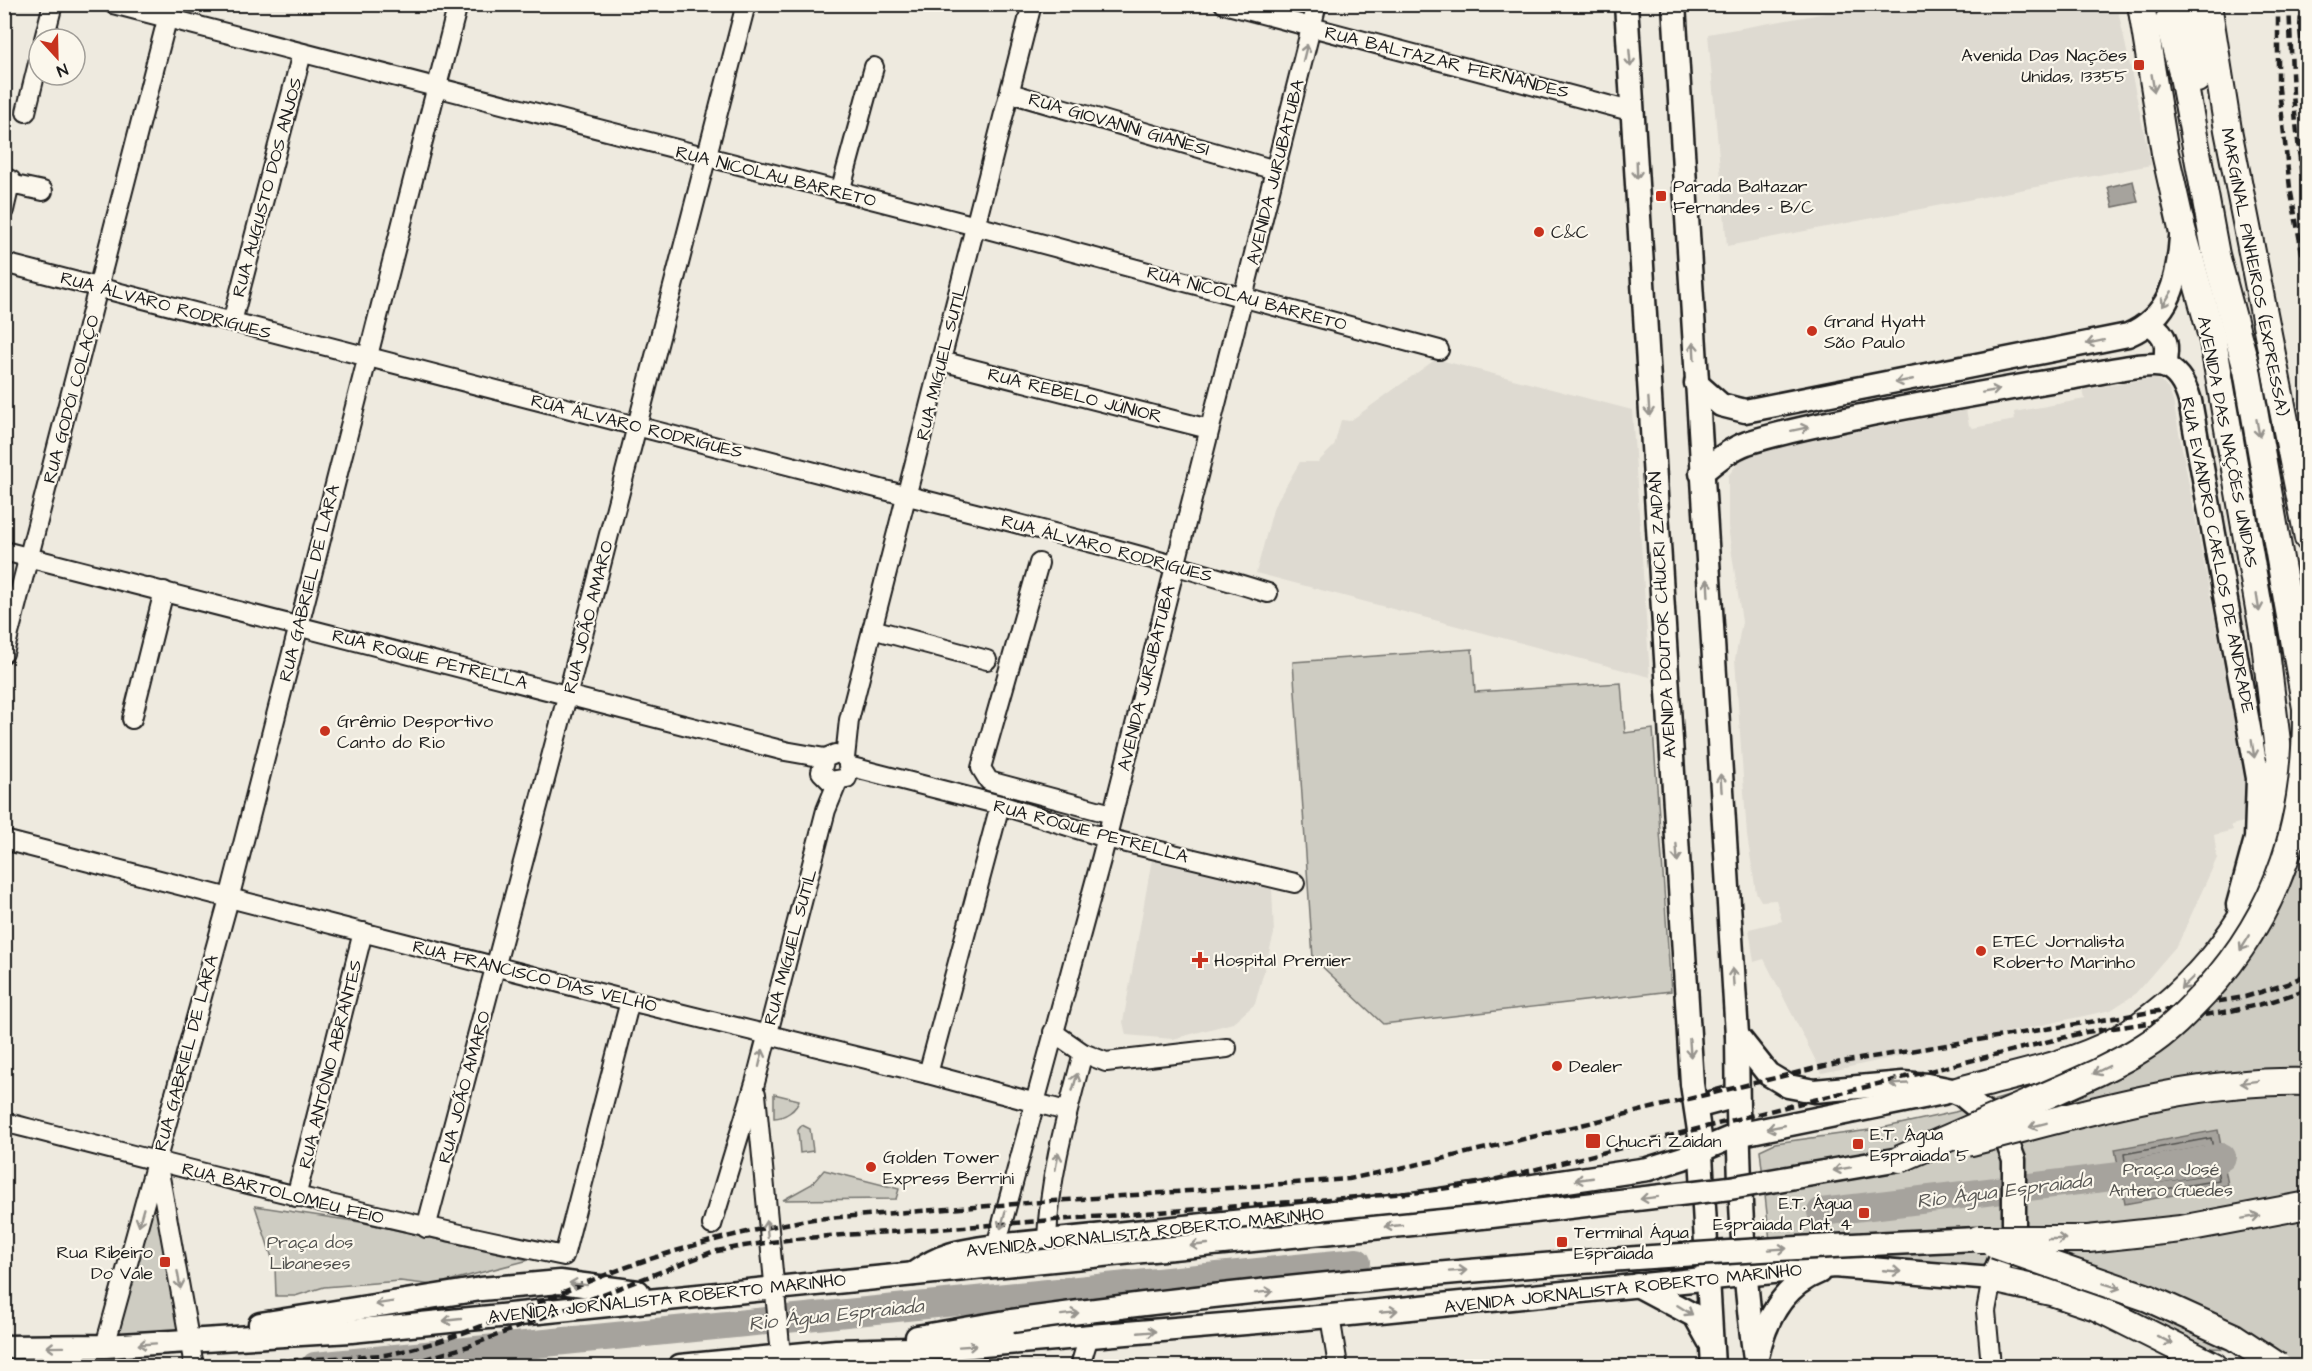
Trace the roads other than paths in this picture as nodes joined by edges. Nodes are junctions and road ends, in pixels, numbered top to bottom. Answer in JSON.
{"nodes":[{"id":1,"x":53,"y":4,"type":"edge"},
{"id":2,"x":113,"y":4,"type":"edge"},
{"id":3,"x":458,"y":4,"type":"edge"},
{"id":4,"x":746,"y":4,"type":"edge"},
{"id":5,"x":1032,"y":4,"type":"edge"},
{"id":6,"x":1224,"y":4,"type":"edge"},
{"id":7,"x":1317,"y":4,"type":"edge"},
{"id":8,"x":1626,"y":4,"type":"edge"},
{"id":9,"x":1674,"y":4,"type":"edge"},
{"id":10,"x":2141,"y":4,"type":"edge"},
{"id":11,"x":2190,"y":4,"type":"edge"},
{"id":12,"x":2208,"y":4,"type":"edge"},
{"id":13,"x":169,"y":11,"type":"edge"},
{"id":14,"x":2168,"y":13,"type":"edge"},
{"id":15,"x":47,"y":27,"type":"edge"},
{"id":16,"x":1312,"y":27,"type":"junction"},
{"id":17,"x":302,"y":53,"type":"junction"},
{"id":18,"x":874,"y":67,"type":"dead end"},
{"id":19,"x":32,"y":87,"type":"edge"},
{"id":20,"x":436,"y":87,"type":"junction"},
{"id":21,"x":1010,"y":93,"type":"junction"},
{"id":22,"x":26,"y":112,"type":"dead end"},
{"id":23,"x":1634,"y":112,"type":"junction"},
{"id":24,"x":706,"y":159,"type":"junction"},
{"id":25,"x":1275,"y":170,"type":"junction"},
{"id":26,"x":8,"y":180,"type":"edge"},
{"id":27,"x":43,"y":191,"type":"dead end"},
{"id":28,"x":840,"y":192,"type":"junction"},
{"id":29,"x":4,"y":210,"type":"edge"},
{"id":30,"x":976,"y":226,"type":"junction"},
{"id":31,"x":2182,"y":229,"type":"junction"},
{"id":32,"x":4,"y":263,"type":"edge"},
{"id":33,"x":100,"y":288,"type":"junction"},
{"id":34,"x":1243,"y":296,"type":"junction"},
{"id":35,"x":232,"y":322,"type":"junction"},
{"id":36,"x":2150,"y":324,"type":"junction"},
{"id":37,"x":2213,"y":341,"type":"junction"},
{"id":38,"x":1439,"y":350,"type":"dead end"},
{"id":39,"x":367,"y":359,"type":"junction"},
{"id":40,"x":941,"y":361,"type":"junction"},
{"id":41,"x":2245,"y":363,"type":"junction"},
{"id":42,"x":2164,"y":366,"type":"junction"},
{"id":43,"x":1696,"y":383,"type":"junction"},
{"id":44,"x":1739,"y":411,"type":"junction"},
{"id":45,"x":637,"y":425,"type":"junction"},
{"id":46,"x":1209,"y":429,"type":"junction"},
{"id":47,"x":1744,"y":444,"type":"junction"},
{"id":48,"x":1701,"y":473,"type":"junction"},
{"id":49,"x":908,"y":496,"type":"junction"},
{"id":50,"x":2307,"y":538,"type":"edge"},
{"id":51,"x":4,"y":551,"type":"edge"},
{"id":52,"x":29,"y":557,"type":"junction"},
{"id":53,"x":1039,"y":563,"type":"dead end"},
{"id":54,"x":1174,"y":564,"type":"junction"},
{"id":55,"x":164,"y":591,"type":"junction"},
{"id":56,"x":1268,"y":593,"type":"dead end"},
{"id":57,"x":297,"y":625,"type":"junction"},
{"id":58,"x":872,"y":629,"type":"junction"},
{"id":59,"x":4,"y":653,"type":"edge"},
{"id":60,"x":987,"y":660,"type":"dead end"},
{"id":61,"x":568,"y":693,"type":"junction"},
{"id":62,"x":132,"y":719,"type":"dead end"},
{"id":63,"x":2278,"y":750,"type":"junction"},
{"id":64,"x":834,"y":768,"type":"junction"},
{"id":65,"x":1000,"y":805,"type":"junction"},
{"id":66,"x":1113,"y":814,"type":"junction"},
{"id":67,"x":1106,"y":838,"type":"junction"},
{"id":68,"x":4,"y":840,"type":"edge"},
{"id":69,"x":2307,"y":843,"type":"edge"},
{"id":70,"x":1294,"y":883,"type":"dead end"},
{"id":71,"x":229,"y":899,"type":"junction"},
{"id":72,"x":363,"y":932,"type":"junction"},
{"id":73,"x":2226,"y":940,"type":"junction"},
{"id":74,"x":497,"y":965,"type":"junction"},
{"id":75,"x":630,"y":1001,"type":"junction"},
{"id":76,"x":1053,"y":1032,"type":"junction"},
{"id":77,"x":767,"y":1033,"type":"junction"},
{"id":78,"x":1737,"y":1035,"type":"junction"},
{"id":79,"x":1227,"y":1048,"type":"dead end"},
{"id":80,"x":1083,"y":1053,"type":"junction"},
{"id":81,"x":928,"y":1074,"type":"junction"},
{"id":82,"x":2307,"y":1082,"type":"edge"},
{"id":83,"x":755,"y":1083,"type":"junction"},
{"id":84,"x":1692,"y":1084,"type":"junction"},
{"id":85,"x":1957,"y":1090,"type":"junction"},
{"id":86,"x":1737,"y":1096,"type":"junction"},
{"id":87,"x":1035,"y":1103,"type":"junction"},
{"id":88,"x":1696,"y":1107,"type":"junction"},
{"id":89,"x":1066,"y":1112,"type":"junction"},
{"id":90,"x":4,"y":1122,"type":"edge"},
{"id":91,"x":1737,"y":1135,"type":"junction"},
{"id":92,"x":1701,"y":1151,"type":"junction"},
{"id":93,"x":1900,"y":1159,"type":"junction"},
{"id":94,"x":157,"y":1161,"type":"junction"},
{"id":95,"x":1648,"y":1169,"type":"junction"},
{"id":96,"x":296,"y":1197,"type":"junction"},
{"id":97,"x":2307,"y":1205,"type":"edge"},
{"id":98,"x":712,"y":1225,"type":"dead end"},
{"id":99,"x":426,"y":1228,"type":"junction"},
{"id":100,"x":1978,"y":1239,"type":"junction"},
{"id":101,"x":1047,"y":1240,"type":"junction"},
{"id":102,"x":995,"y":1256,"type":"junction"},
{"id":103,"x":1834,"y":1266,"type":"junction"},
{"id":104,"x":1747,"y":1275,"type":"junction"},
{"id":105,"x":1708,"y":1278,"type":"junction"},
{"id":106,"x":1992,"y":1279,"type":"junction"},
{"id":107,"x":1638,"y":1285,"type":"junction"},
{"id":108,"x":773,"y":1296,"type":"junction"},
{"id":109,"x":1330,"y":1316,"type":"junction"},
{"id":110,"x":1089,"y":1336,"type":"junction"},
{"id":111,"x":105,"y":1346,"type":"junction"},
{"id":112,"x":4,"y":1347,"type":"edge"},
{"id":113,"x":836,"y":1351,"type":"junction"},
{"id":114,"x":781,"y":1354,"type":"edge"},
{"id":115,"x":192,"y":1356,"type":"edge"},
{"id":116,"x":1712,"y":1360,"type":"edge"},
{"id":117,"x":680,"y":1366,"type":"edge"},
{"id":118,"x":1080,"y":1366,"type":"edge"},
{"id":119,"x":1338,"y":1366,"type":"edge"},
{"id":120,"x":1756,"y":1366,"type":"edge"},
{"id":121,"x":1991,"y":1366,"type":"edge"},
{"id":122,"x":2214,"y":1366,"type":"edge"},
{"id":123,"x":2278,"y":1366,"type":"edge"}],
"edges":[{"from":1,"to":15,"type":"street"},
{"from":2,"to":13,"type":"street","name":"RUA NICOLAU BARRETO"},
{"from":3,"to":20,"type":"street","name":"RUA GABRIEL DE LARA"},
{"from":4,"to":24,"type":"street","name":"RUA JOÃO AMARO"},
{"from":5,"to":21,"type":"street","name":"RUA MIGUEL SUTIL"},
{"from":6,"to":16,"type":"street","name":"RUA BALTAZAR FERNANDES"},
{"from":7,"to":16,"type":"street","name":"AVENIDA JURUBATUBA"},
{"from":8,"to":23,"type":"main road","name":"AVENIDA DOUTOR CHUCRI ZAIDAN","one_way":true},
{"from":43,"to":9,"type":"main road","one_way":true},
{"from":10,"to":31,"type":"highway","name":"AVENIDA DAS NAÇÕES UNIDAS","one_way":true},
{"from":11,"to":41,"type":"highway"},
{"from":12,"to":50,"type":"highway","name":"MARGINAL PINHEIROS (EXPRESSA)"},
{"from":13,"to":17,"type":"street","name":"RUA NICOLAU BARRETO"},
{"from":13,"to":33,"type":"street","name":"RUA GODÓI COLAÇO"},
{"from":14,"to":37,"type":"highway"},
{"from":14,"to":41,"type":"highway"},
{"from":16,"to":23,"type":"street","name":"RUA BALTAZAR FERNANDES"},
{"from":25,"to":16,"type":"street","name":"AVENIDA JURUBATUBA","one_way":true},
{"from":17,"to":20,"type":"street","name":"RUA NICOLAU BARRETO"},
{"from":17,"to":35,"type":"street","name":"RUA AUGUSTO DOS ANJOS"},
{"from":18,"to":28,"type":"street"},
{"from":19,"to":22,"type":"street"},
{"from":20,"to":24,"type":"street","name":"RUA NICOLAU BARRETO"},
{"from":20,"to":39,"type":"street","name":"RUA GABRIEL DE LARA"},
{"from":21,"to":25,"type":"street","name":"RUA GIOVANNI GIANESI"},
{"from":21,"to":30,"type":"street","name":"RUA MIGUEL SUTIL"},
{"from":23,"to":84,"type":"main road","name":"AVENIDA DOUTOR CHUCRI ZAIDAN","one_way":true},
{"from":24,"to":28,"type":"street","name":"RUA NICOLAU BARRETO"},
{"from":24,"to":45,"type":"street","name":"RUA JOÃO AMARO"},
{"from":25,"to":34,"type":"street","name":"AVENIDA JURUBATUBA"},
{"from":26,"to":27,"type":"street"},
{"from":26,"to":29,"type":"street"},
{"from":28,"to":30,"type":"street","name":"RUA NICOLAU BARRETO"},
{"from":30,"to":34,"type":"street","name":"RUA NICOLAU BARRETO"},
{"from":30,"to":40,"type":"street","name":"RUA MIGUEL SUTIL"},
{"from":31,"to":36,"type":"main road","one_way":true},
{"from":31,"to":37,"type":"highway","name":"AVENIDA DAS NAÇÕES UNIDAS"},
{"from":32,"to":33,"type":"street","name":"RUA ÁLVARO RODRIGUES"},
{"from":33,"to":35,"type":"street","name":"RUA ÁLVARO RODRIGUES"},
{"from":33,"to":52,"type":"street","name":"RUA GODÓI COLAÇO"},
{"from":34,"to":38,"type":"street","name":"RUA NICOLAU BARRETO"},
{"from":34,"to":46,"type":"street","name":"AVENIDA JURUBATUBA"},
{"from":35,"to":39,"type":"street","name":"RUA ÁLVARO RODRIGUES"},
{"from":36,"to":42,"type":"main road"},
{"from":36,"to":44,"type":"main road","one_way":true},
{"from":37,"to":63,"type":"highway","name":"AVENIDA DAS NAÇÕES UNIDAS","one_way":true},
{"from":39,"to":45,"type":"street","name":"RUA ÁLVARO RODRIGUES"},
{"from":39,"to":57,"type":"street","name":"RUA GABRIEL DE LARA"},
{"from":40,"to":46,"type":"street","name":"RUA REBELO JÚNIOR"},
{"from":40,"to":49,"type":"street","name":"RUA MIGUEL SUTIL"},
{"from":41,"to":93,"type":"highway","one_way":true,"bridge":true},
{"from":47,"to":42,"type":"main road","one_way":true},
{"from":42,"to":73,"type":"main road","name":"RUA EVANDRO CARLOS DE ANDRADE","one_way":true},
{"from":43,"to":44,"type":"main road"},
{"from":43,"to":48,"type":"main road"},
{"from":44,"to":47,"type":"main road"},
{"from":45,"to":49,"type":"street","name":"RUA ÁLVARO RODRIGUES"},
{"from":45,"to":61,"type":"street","name":"RUA JOÃO AMARO"},
{"from":46,"to":54,"type":"street","name":"AVENIDA JURUBATUBA"},
{"from":47,"to":48,"type":"main road"},
{"from":78,"to":48,"type":"main road","one_way":true},
{"from":49,"to":54,"type":"street","name":"RUA ÁLVARO RODRIGUES"},
{"from":49,"to":58,"type":"street","name":"RUA MIGUEL SUTIL"},
{"from":51,"to":52,"type":"street","name":"RUA ROQUE PETRELLA"},
{"from":52,"to":55,"type":"street","name":"RUA ROQUE PETRELLA"},
{"from":52,"to":59,"type":"street","name":"RUA GODÓI COLAÇO"},
{"from":53,"to":66,"type":"street"},
{"from":54,"to":56,"type":"street","name":"RUA ÁLVARO RODRIGUES"},
{"from":54,"to":66,"type":"street","name":"AVENIDA JURUBATUBA"},
{"from":55,"to":57,"type":"street","name":"RUA ROQUE PETRELLA"},
{"from":55,"to":62,"type":"street"},
{"from":57,"to":61,"type":"street","name":"RUA ROQUE PETRELLA"},
{"from":57,"to":71,"type":"street","name":"RUA GABRIEL DE LARA"},
{"from":58,"to":60,"type":"street"},
{"from":58,"to":64,"type":"street","name":"RUA MIGUEL SUTIL"},
{"from":61,"to":64,"type":"street","name":"RUA ROQUE PETRELLA"},
{"from":61,"to":74,"type":"street","name":"RUA JOÃO AMARO"},
{"from":63,"to":69,"type":"highway","name":"AVENIDA DAS NAÇÕES UNIDAS"},
{"from":63,"to":73,"type":"highway"},
{"from":64,"to":65,"type":"street","name":"RUA ROQUE PETRELLA"},
{"from":64,"to":77,"type":"street","name":"RUA MIGUEL SUTIL"},
{"from":65,"to":67,"type":"street","name":"RUA ROQUE PETRELLA"},
{"from":65,"to":81,"type":"street"},
{"from":66,"to":67,"type":"street","name":"AVENIDA JURUBATUBA"},
{"from":67,"to":70,"type":"street","name":"RUA ROQUE PETRELLA"},
{"from":67,"to":76,"type":"street","name":"AVENIDA JURUBATUBA"},
{"from":68,"to":71,"type":"street","name":"RUA FRANCISCO DIAS VELHO"},
{"from":71,"to":72,"type":"street","name":"RUA FRANCISCO DIAS VELHO"},
{"from":71,"to":94,"type":"street","name":"RUA GABRIEL DE LARA"},
{"from":72,"to":74,"type":"street","name":"RUA FRANCISCO DIAS VELHO"},
{"from":72,"to":96,"type":"street","name":"RUA ANTÔNIO ABRANTES"},
{"from":73,"to":85,"type":"highway","one_way":true},
{"from":74,"to":75,"type":"street","name":"RUA FRANCISCO DIAS VELHO"},
{"from":74,"to":99,"type":"street","name":"RUA JOÃO AMARO"},
{"from":75,"to":77,"type":"street","name":"RUA FRANCISCO DIAS VELHO"},
{"from":75,"to":99,"type":"street","name":"RUA BARTOLOMEU FEIO"},
{"from":76,"to":80,"type":"street"},
{"from":76,"to":87,"type":"street","name":"AVENIDA JURUBATUBA"},
{"from":77,"to":81,"type":"street","name":"RUA FRANCISCO DIAS VELHO"},
{"from":83,"to":77,"type":"street","name":"RUA MIGUEL SUTIL","one_way":true},
{"from":85,"to":78,"type":"main road","one_way":true},
{"from":78,"to":86,"type":"main road"},
{"from":79,"to":80,"type":"street"},
{"from":89,"to":80,"type":"street","one_way":true},
{"from":81,"to":87,"type":"street","name":"RUA FRANCISCO DIAS VELHO"},
{"from":82,"to":93,"type":"highway","one_way":true,"bridge":true},
{"from":83,"to":98,"type":"street","name":"RUA MIGUEL SUTIL"},
{"from":108,"to":83,"type":"street","name":"RUA MIGUEL SUTIL","one_way":true},
{"from":84,"to":88,"type":"main road","name":"AVENIDA DOUTOR CHUCRI ZAIDAN"},
{"from":84,"to":95,"type":"main road"},
{"from":85,"to":91,"type":"main road","name":"AVENIDA JORNALISTA ROBERTO MARINHO","one_way":true},
{"from":85,"to":106,"type":"main road"},
{"from":86,"to":88,"type":"main road"},
{"from":86,"to":91,"type":"main road"},
{"from":87,"to":89,"type":"street","name":"RUA FRANCISCO DIAS VELHO"},
{"from":87,"to":102,"type":"street","name":"AVENIDA JURUBATUBA","one_way":true},
{"from":88,"to":92,"type":"main road","name":"AVENIDA DOUTOR CHUCRI ZAIDAN"},
{"from":101,"to":89,"type":"street","one_way":true},
{"from":90,"to":94,"type":"street","name":"RUA BARTOLOMEU FEIO"},
{"from":91,"to":92,"type":"main road","name":"AVENIDA JORNALISTA ROBERTO MARINHO"},
{"from":91,"to":104,"type":"main road"},
{"from":92,"to":95,"type":"main road","name":"AVENIDA JORNALISTA ROBERTO MARINHO"},
{"from":92,"to":105,"type":"main road","name":"AVENIDA DOUTOR CHUCRI ZAIDAN"},
{"from":93,"to":102,"type":"main road","one_way":true,"bridge":true},
{"from":94,"to":96,"type":"street","name":"RUA BARTOLOMEU FEIO"},
{"from":94,"to":111,"type":"street","name":"RUA GABRIEL DE LARA","one_way":true},
{"from":94,"to":115,"type":"street","name":"RUA GABRIEL DE LARA","one_way":true},
{"from":95,"to":101,"type":"main road","name":"AVENIDA JORNALISTA ROBERTO MARINHO","one_way":true},
{"from":96,"to":99,"type":"street","name":"RUA BARTOLOMEU FEIO"},
{"from":100,"to":97,"type":"highway","one_way":true,"bridge":true},
{"from":113,"to":100,"type":"main road","one_way":true,"bridge":true},
{"from":100,"to":123,"type":"highway","one_way":true,"bridge":true},
{"from":101,"to":102,"type":"main road","name":"AVENIDA JORNALISTA ROBERTO MARINHO"},
{"from":102,"to":108,"type":"main road","name":"AVENIDA JORNALISTA ROBERTO MARINHO"},
{"from":103,"to":104,"type":"main road","name":"AVENIDA JORNALISTA ROBERTO MARINHO"},
{"from":103,"to":106,"type":"main road","name":"AVENIDA JORNALISTA ROBERTO MARINHO","one_way":true},
{"from":103,"to":120,"type":"main road"},
{"from":104,"to":105,"type":"main road","name":"AVENIDA JORNALISTA ROBERTO MARINHO"},
{"from":104,"to":120,"type":"main road"},
{"from":105,"to":107,"type":"main road","name":"AVENIDA JORNALISTA ROBERTO MARINHO"},
{"from":105,"to":116,"type":"main road","name":"AVENIDA DOUTOR CHUCRI ZAIDAN"},
{"from":106,"to":121,"type":"street"},
{"from":106,"to":122,"type":"highway","one_way":true},
{"from":109,"to":107,"type":"main road","name":"AVENIDA JORNALISTA ROBERTO MARINHO","one_way":true},
{"from":107,"to":116,"type":"main road","one_way":true},
{"from":108,"to":114,"type":"street","name":"RUA MIGUEL SUTIL"},
{"from":108,"to":115,"type":"main road","name":"AVENIDA JORNALISTA ROBERTO MARINHO","one_way":true},
{"from":110,"to":109,"type":"main road","name":"AVENIDA JORNALISTA ROBERTO MARINHO","one_way":true},
{"from":109,"to":119,"type":"street"},
{"from":113,"to":110,"type":"main road","name":"AVENIDA JORNALISTA ROBERTO MARINHO","one_way":true},
{"from":110,"to":118,"type":"street"},
{"from":111,"to":112,"type":"main road","name":"AVENIDA JORNALISTA ROBERTO MARINHO","one_way":true},
{"from":115,"to":111,"type":"main road","name":"AVENIDA JORNALISTA ROBERTO MARINHO","one_way":true},
{"from":113,"to":114,"type":"main road","name":"AVENIDA JORNALISTA ROBERTO MARINHO"},
{"from":114,"to":117,"type":"main road","name":"AVENIDA JORNALISTA ROBERTO MARINHO"}]}
